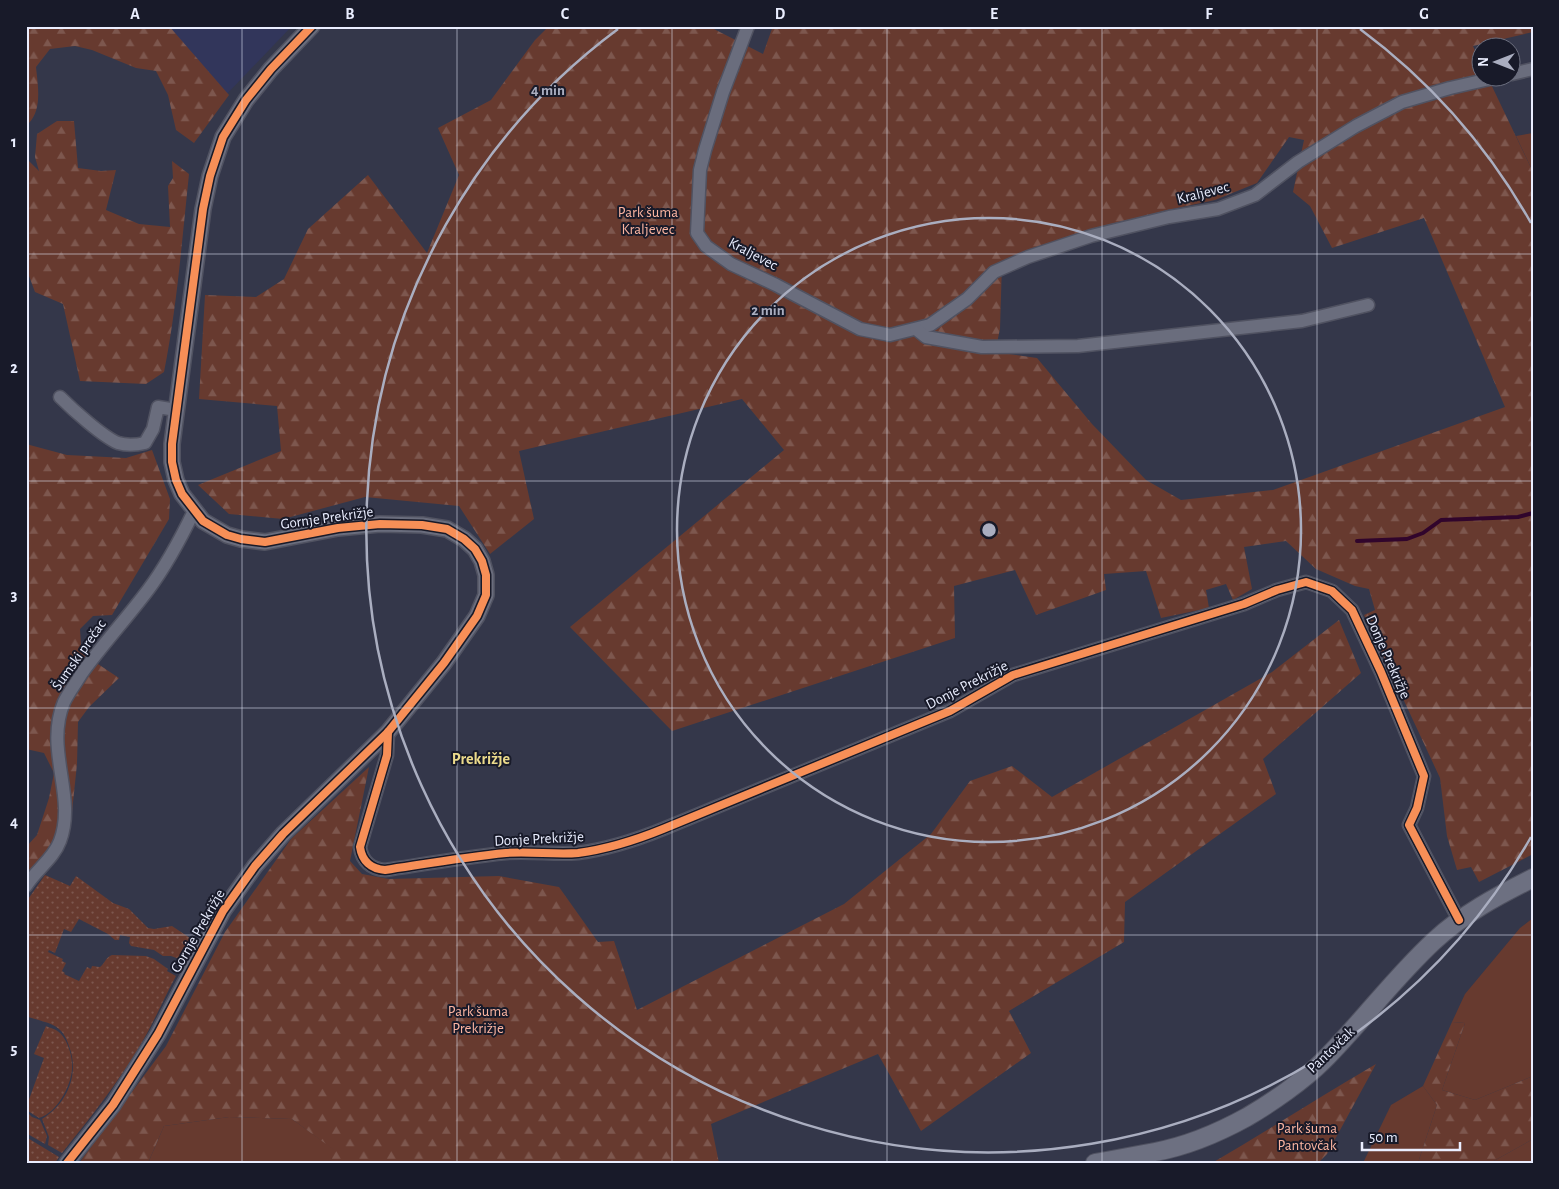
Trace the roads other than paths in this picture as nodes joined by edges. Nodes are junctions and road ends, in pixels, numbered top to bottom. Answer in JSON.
{"nodes":[{"id":1,"x":312,"y":26,"type":"edge"},
{"id":2,"x":748,"y":26,"type":"edge"},
{"id":3,"x":1472,"y":83,"type":"edge"},
{"id":4,"x":1368,"y":306,"type":"dead end"},
{"id":5,"x":916,"y":329,"type":"junction"},
{"id":6,"x":60,"y":397,"type":"dead end"},
{"id":7,"x":176,"y":410,"type":"junction"},
{"id":8,"x":194,"y":511,"type":"junction"},
{"id":9,"x":388,"y":732,"type":"junction"},
{"id":10,"x":1533,"y":878,"type":"edge"},
{"id":11,"x":26,"y":886,"type":"edge"},
{"id":12,"x":1459,"y":920,"type":"junction"},
{"id":13,"x":67,"y":1163,"type":"edge"},
{"id":14,"x":1095,"y":1163,"type":"edge"}],
"edges":[{"from":1,"to":7,"type":"street","name":"Gornje Prekrižje"},
{"from":2,"to":5,"type":"street","name":"Kraljevec"},
{"from":3,"to":5,"type":"street","name":"Kraljevec"},
{"from":4,"to":5,"type":"street"},
{"from":6,"to":7,"type":"street"},
{"from":7,"to":8,"type":"street","name":"Gornje Prekrižje"},
{"from":8,"to":9,"type":"street","name":"Gornje Prekrižje"},
{"from":8,"to":11,"type":"street","name":"Šumski prečac"},
{"from":9,"to":12,"type":"street","name":"Donje Prekrižje"},
{"from":9,"to":13,"type":"street","name":"Gornje Prekrižje"},
{"from":10,"to":12,"type":"main road","name":"Pantovčak"},
{"from":12,"to":14,"type":"main road","name":"Pantovčak"}]}
